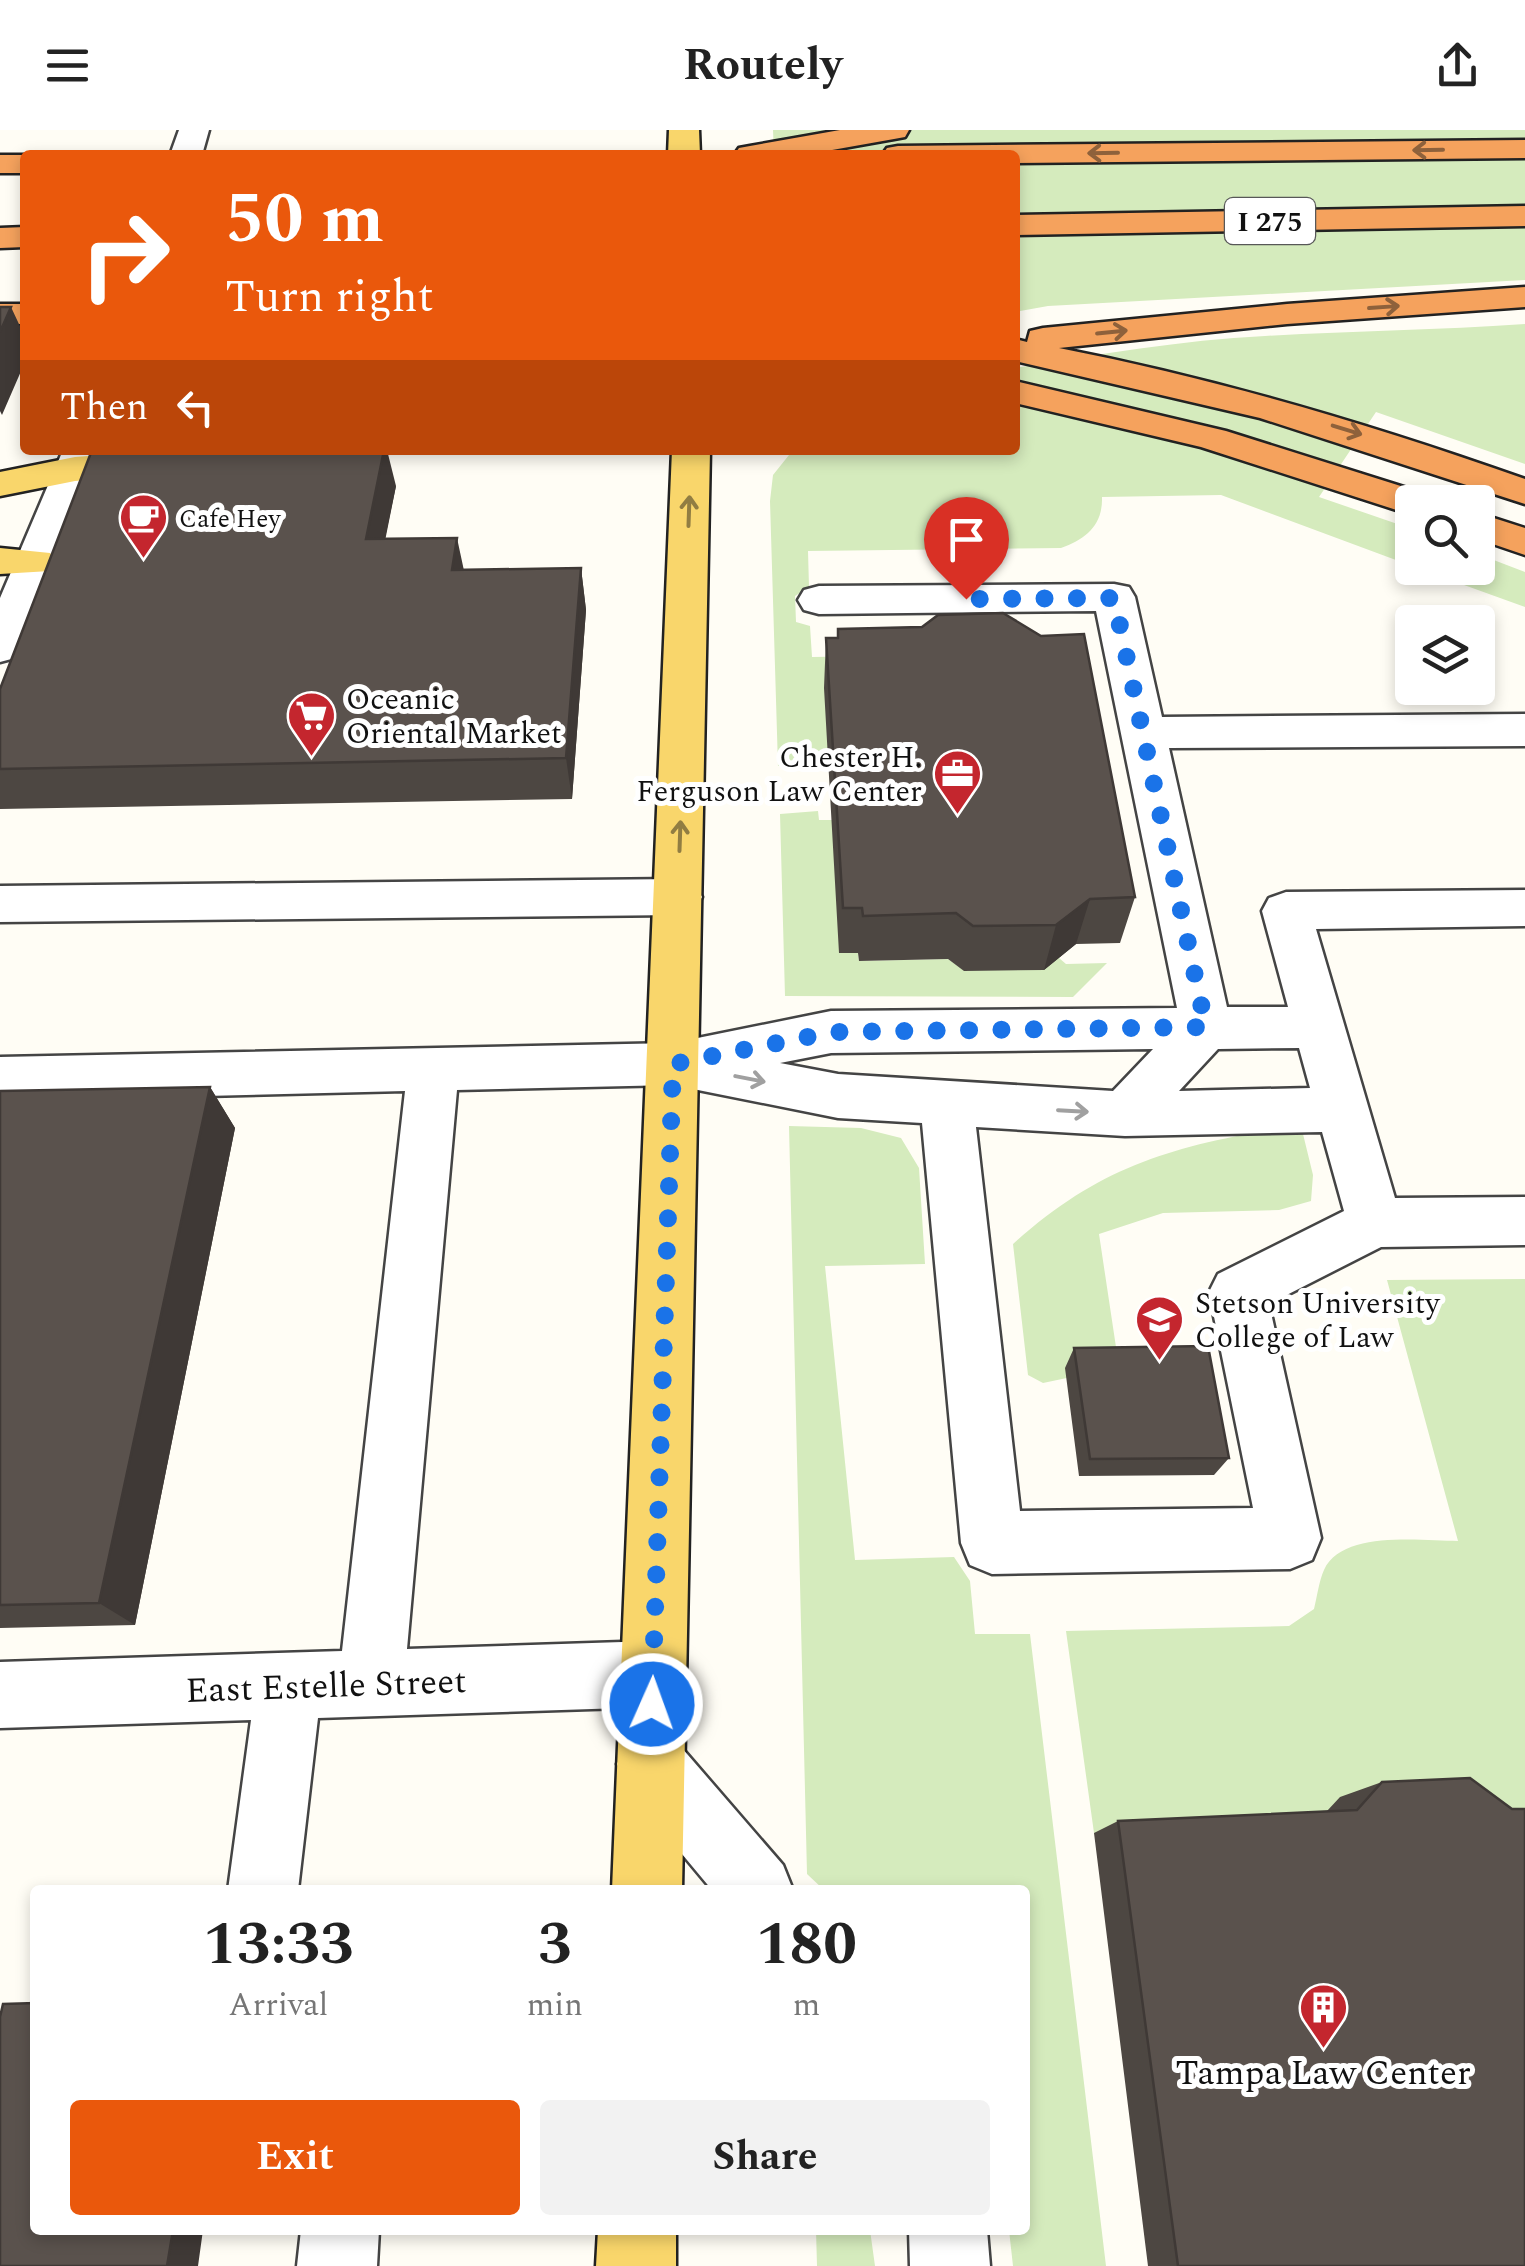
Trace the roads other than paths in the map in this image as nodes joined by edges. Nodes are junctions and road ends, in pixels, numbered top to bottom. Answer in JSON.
{"nodes":[{"id":1,"x":894,"y":130,"type":"edge"},
{"id":2,"x":1525,"y":149,"type":"edge"},
{"id":3,"x":779,"y":150,"type":"edge"},
{"id":4,"x":1020,"y":154,"type":"edge"},
{"id":5,"x":1525,"y":216,"type":"edge"},
{"id":6,"x":1020,"y":224,"type":"edge"},
{"id":7,"x":1525,"y":297,"type":"edge"},
{"id":8,"x":1020,"y":341,"type":"edge"},
{"id":9,"x":1020,"y":351,"type":"edge"},
{"id":10,"x":1020,"y":393,"type":"edge"},
{"id":11,"x":196,"y":455,"type":"edge"},
{"id":12,"x":691,"y":455,"type":"edge"},
{"id":13,"x":79,"y":460,"type":"edge"},
{"id":14,"x":0,"y":484,"type":"edge"},
{"id":15,"x":1525,"y":492,"type":"edge"},
{"id":16,"x":1395,"y":498,"type":"edge"},
{"id":17,"x":1495,"y":531,"type":"edge"},
{"id":18,"x":1525,"y":542,"type":"edge"},
{"id":19,"x":18,"y":561,"type":"edge"},
{"id":20,"x":819,"y":600,"type":"dead end"},
{"id":21,"x":0,"y":648,"type":"edge"},
{"id":22,"x":1525,"y":730,"type":"edge"},
{"id":23,"x":1144,"y":733,"type":"junction"},
{"id":24,"x":678,"y":898,"type":"junction"},
{"id":25,"x":0,"y":904,"type":"edge"},
{"id":26,"x":1525,"y":908,"type":"edge"},
{"id":27,"x":1206,"y":1027,"type":"junction"},
{"id":28,"x":1318,"y":1027,"type":"junction"},
{"id":29,"x":673,"y":1064,"type":"junction"},
{"id":30,"x":433,"y":1070,"type":"junction"},
{"id":31,"x":0,"y":1079,"type":"edge"},
{"id":32,"x":947,"y":1104,"type":"junction"},
{"id":33,"x":1342,"y":1110,"type":"junction"},
{"id":34,"x":1125,"y":1114,"type":"junction"},
{"id":35,"x":1525,"y":1221,"type":"edge"},
{"id":36,"x":1375,"y":1224,"type":"junction"},
{"id":37,"x":653,"y":1674,"type":"junction"},
{"id":38,"x":371,"y":1684,"type":"junction"},
{"id":39,"x":289,"y":1686,"type":"junction"},
{"id":40,"x":0,"y":1695,"type":"edge"},
{"id":41,"x":651,"y":1764,"type":"junction"},
{"id":42,"x":264,"y":1885,"type":"edge"},
{"id":43,"x":647,"y":1885,"type":"edge"},
{"id":44,"x":754,"y":1885,"type":"edge"},
{"id":45,"x":340,"y":2235,"type":"edge"},
{"id":46,"x":637,"y":2235,"type":"edge"},
{"id":47,"x":948,"y":2235,"type":"edge"},
{"id":48,"x":337,"y":2266,"type":"edge"},
{"id":49,"x":636,"y":2266,"type":"edge"},
{"id":50,"x":950,"y":2266,"type":"edge"}],
"edges":[{"from":1,"to":3,"type":"highway"},
{"from":2,"to":4,"type":"highway","one_way":true},
{"from":5,"to":6,"type":"highway","number":"I 275"},
{"from":8,"to":7,"type":"highway","one_way":true},
{"from":9,"to":15,"type":"highway","one_way":true},
{"from":10,"to":16,"type":"highway"},
{"from":11,"to":13,"type":"main road"},
{"from":24,"to":12,"type":"main road","one_way":true},
{"from":13,"to":14,"type":"main road"},
{"from":13,"to":19,"type":"street"},
{"from":17,"to":18,"type":"highway"},
{"from":19,"to":21,"type":"street"},
{"from":20,"to":23,"type":"street"},
{"from":22,"to":23,"type":"street"},
{"from":23,"to":27,"type":"street"},
{"from":24,"to":25,"type":"street"},
{"from":24,"to":29,"type":"main road"},
{"from":26,"to":28,"type":"street"},
{"from":27,"to":28,"type":"street"},
{"from":27,"to":29,"type":"street"},
{"from":27,"to":34,"type":"street"},
{"from":28,"to":33,"type":"street"},
{"from":29,"to":30,"type":"street"},
{"from":29,"to":32,"type":"street","one_way":true},
{"from":29,"to":37,"type":"main road"},
{"from":30,"to":31,"type":"street"},
{"from":30,"to":38,"type":"street"},
{"from":32,"to":34,"type":"street","one_way":true},
{"from":32,"to":36,"type":"street"},
{"from":33,"to":34,"type":"street"},
{"from":33,"to":36,"type":"street"},
{"from":35,"to":36,"type":"street"},
{"from":37,"to":38,"type":"street","name":"East Estelle Street"},
{"from":37,"to":41,"type":"main road"},
{"from":38,"to":39,"type":"street","name":"East Estelle Street"},
{"from":39,"to":40,"type":"street","name":"East Estelle Street"},
{"from":39,"to":42,"type":"street"},
{"from":41,"to":43,"type":"main road"},
{"from":41,"to":44,"type":"street"},
{"from":45,"to":48,"type":"street"},
{"from":46,"to":49,"type":"main road"},
{"from":47,"to":50,"type":"street"}]}
